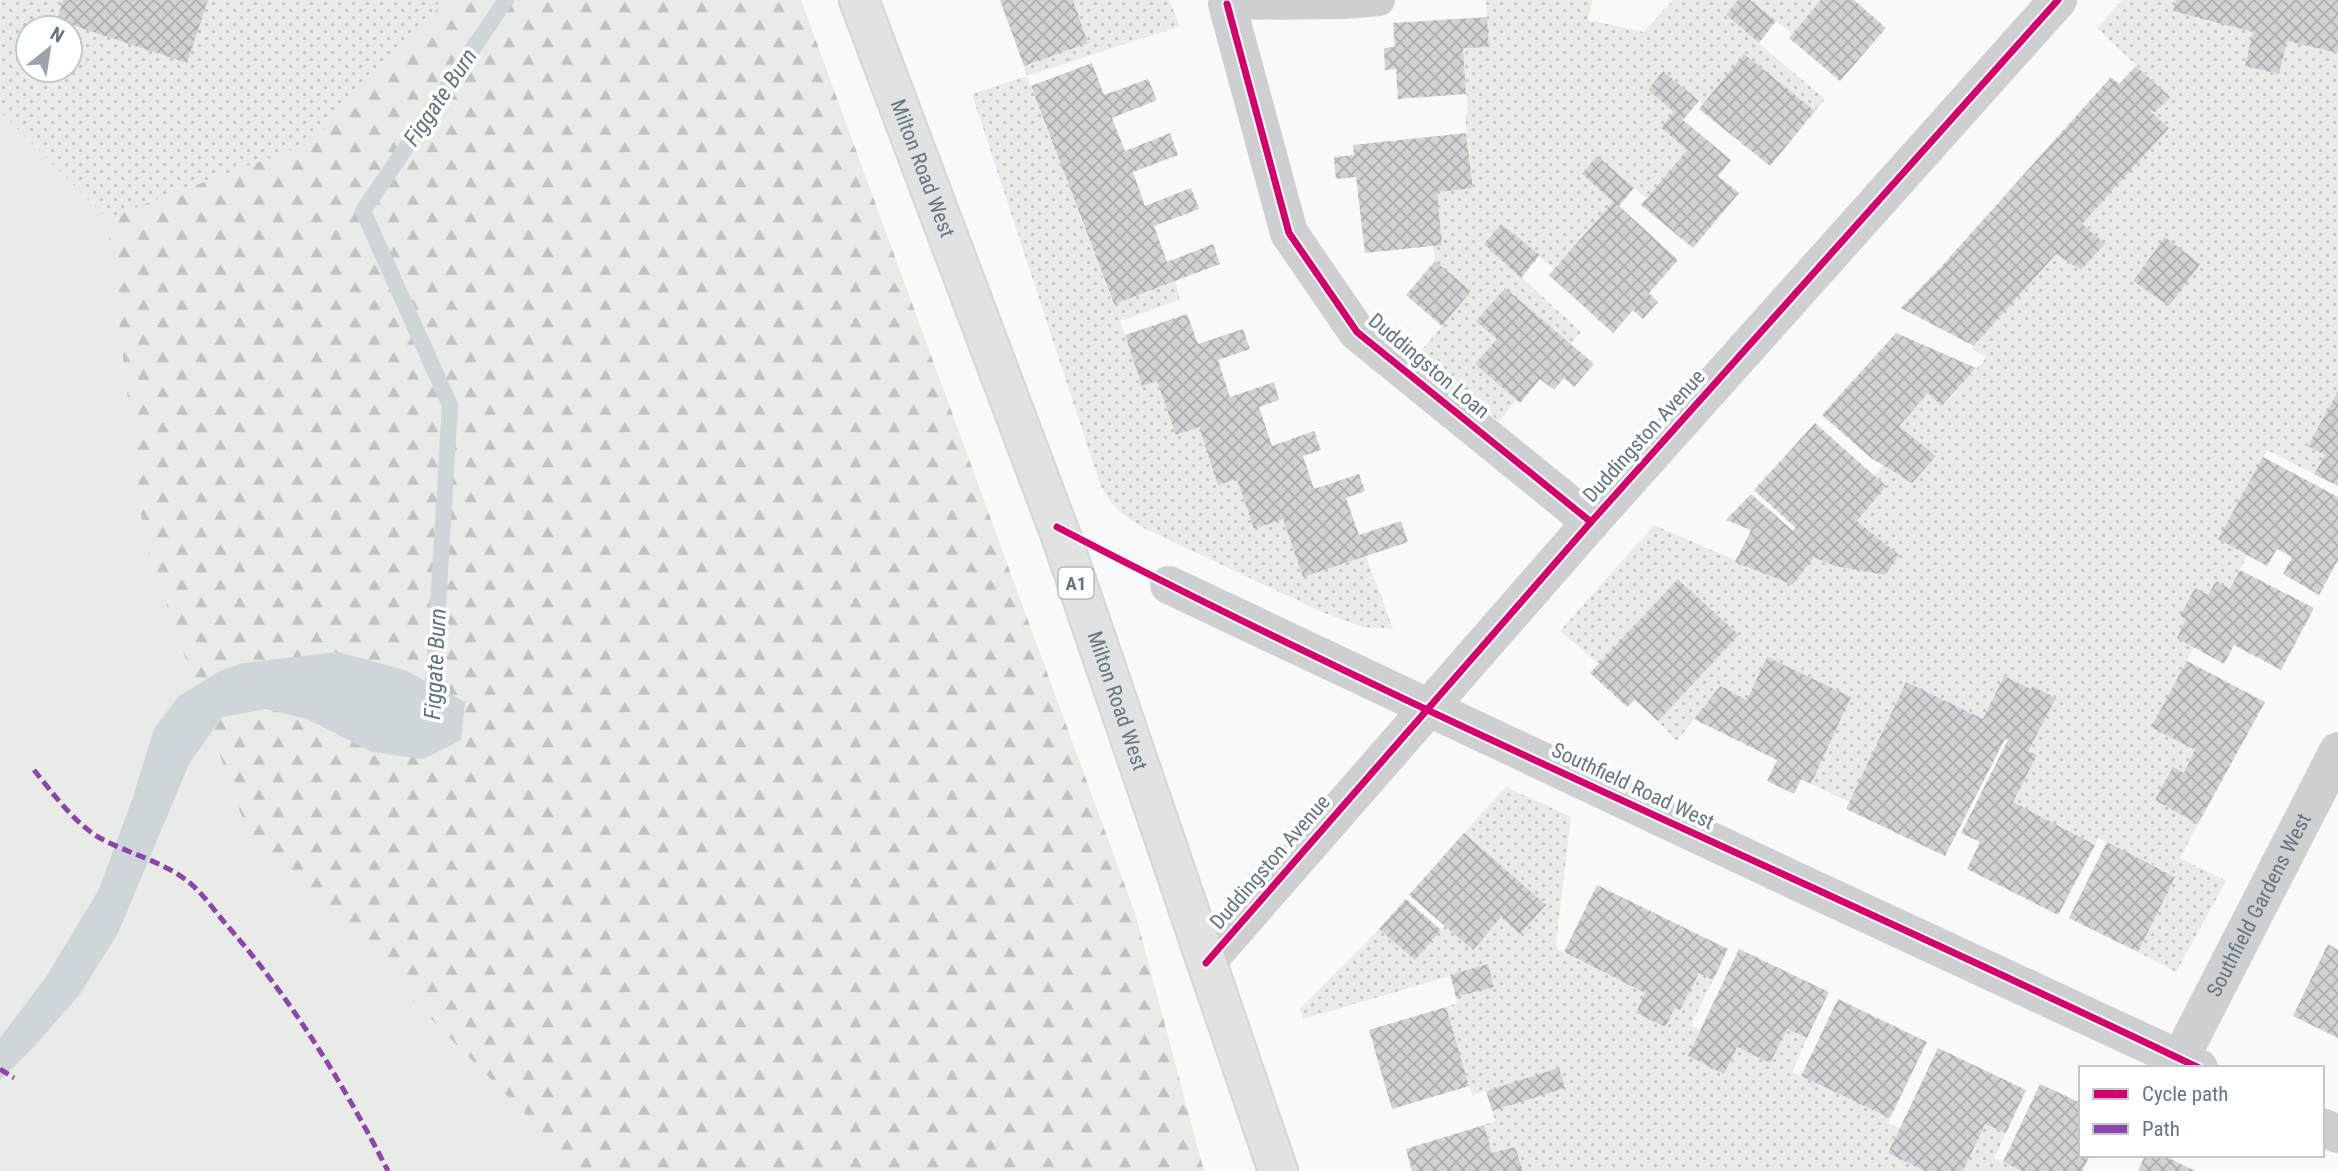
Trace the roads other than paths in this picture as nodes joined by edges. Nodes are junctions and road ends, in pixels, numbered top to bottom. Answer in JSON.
{"nodes":[{"id":1,"x":859,"y":0,"type":"edge"},
{"id":2,"x":1379,"y":0,"type":"edge"},
{"id":3,"x":2058,"y":0,"type":"edge"},
{"id":4,"x":1227,"y":4,"type":"joint"},
{"id":5,"x":1591,"y":522,"type":"junction"},
{"id":6,"x":1169,"y":585,"type":"dead end"},
{"id":7,"x":1427,"y":709,"type":"junction"},
{"id":8,"x":2338,"y":751,"type":"edge"},
{"id":9,"x":1206,"y":962,"type":"junction"},
{"id":10,"x":2189,"y":1063,"type":"edge"},
{"id":11,"x":1278,"y":1171,"type":"edge"}],
"edges":[{"from":1,"to":9,"type":"main road","name":"Milton Road West","number":"A1"},
{"from":2,"to":4,"type":"lane"},
{"from":3,"to":5,"type":"street","name":"Duddingston Avenue"},
{"from":4,"to":5,"type":"street","name":"Duddingston Loan"},
{"from":5,"to":7,"type":"street","name":"Duddingston Avenue"},
{"from":6,"to":7,"type":"street","name":"Southfield Road West"},
{"from":7,"to":9,"type":"street","name":"Duddingston Avenue"},
{"from":7,"to":10,"type":"street","name":"Southfield Road West"},
{"from":8,"to":10,"type":"street","name":"Southfield Gardens West"},
{"from":9,"to":11,"type":"main road","name":"Milton Road West","number":"A1"}]}
